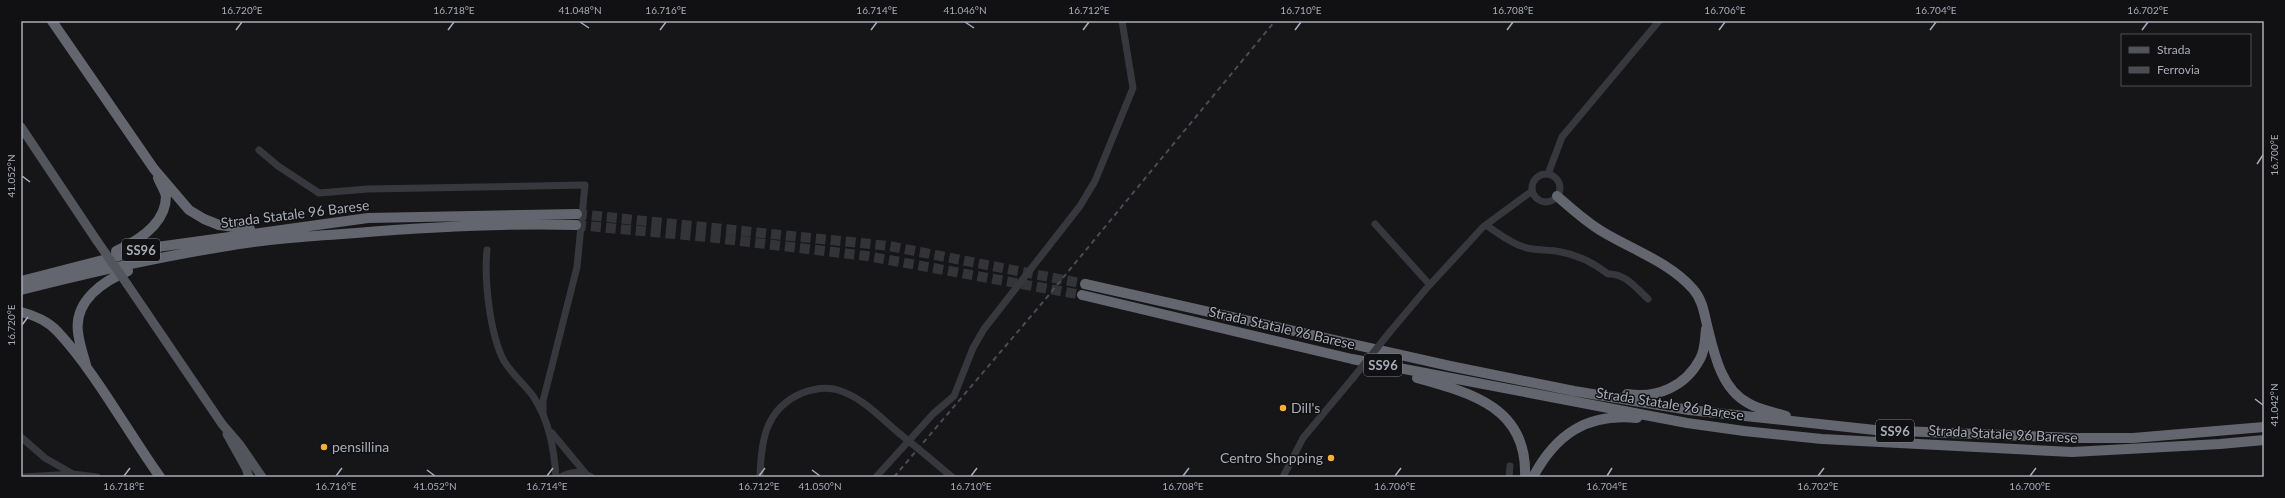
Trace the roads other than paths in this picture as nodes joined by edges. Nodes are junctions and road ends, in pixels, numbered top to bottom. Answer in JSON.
{"nodes":[{"id":1,"x":52,"y":21,"type":"edge"},
{"id":2,"x":1122,"y":21,"type":"edge"},
{"id":3,"x":1659,"y":21,"type":"edge"},
{"id":4,"x":21,"y":127,"type":"edge"},
{"id":5,"x":259,"y":150,"type":"dead end"},
{"id":6,"x":154,"y":169,"type":"junction"},
{"id":7,"x":1548,"y":174,"type":"junction"},
{"id":8,"x":1532,"y":191,"type":"junction"},
{"id":9,"x":1558,"y":196,"type":"junction"},
{"id":10,"x":577,"y":214,"type":"tunnel mouth"},
{"id":11,"x":1375,"y":224,"type":"dead end"},
{"id":12,"x":576,"y":225,"type":"tunnel mouth"},
{"id":13,"x":1486,"y":225,"type":"junction"},
{"id":14,"x":263,"y":231,"type":"junction"},
{"id":15,"x":487,"y":250,"type":"dead end"},
{"id":16,"x":156,"y":258,"type":"junction"},
{"id":17,"x":94,"y":261,"type":"junction"},
{"id":18,"x":21,"y":282,"type":"edge"},
{"id":19,"x":1085,"y":284,"type":"tunnel mouth"},
{"id":20,"x":1429,"y":284,"type":"junction"},
{"id":21,"x":21,"y":290,"type":"edge"},
{"id":22,"x":1082,"y":295,"type":"tunnel mouth"},
{"id":23,"x":1648,"y":299,"type":"dead end"},
{"id":24,"x":21,"y":312,"type":"edge"},
{"id":25,"x":1707,"y":325,"type":"junction"},
{"id":26,"x":1352,"y":359,"type":"junction"},
{"id":27,"x":87,"y":369,"type":"junction"},
{"id":28,"x":1574,"y":391,"type":"junction"},
{"id":29,"x":543,"y":414,"type":"junction"},
{"id":30,"x":1802,"y":422,"type":"junction"},
{"id":31,"x":1687,"y":423,"type":"junction"},
{"id":32,"x":222,"y":424,"type":"junction"},
{"id":33,"x":2264,"y":427,"type":"edge"},
{"id":34,"x":549,"y":430,"type":"junction"},
{"id":35,"x":21,"y":437,"type":"edge"},
{"id":36,"x":2264,"y":440,"type":"edge"},
{"id":37,"x":1510,"y":466,"type":"dead end"},
{"id":38,"x":1287,"y":468,"type":"junction"},
{"id":39,"x":73,"y":474,"type":"junction"},
{"id":40,"x":589,"y":476,"type":"edge"},
{"id":41,"x":23,"y":477,"type":"edge"},
{"id":42,"x":97,"y":477,"type":"edge"},
{"id":43,"x":160,"y":477,"type":"edge"},
{"id":44,"x":250,"y":477,"type":"edge"},
{"id":45,"x":262,"y":477,"type":"edge"},
{"id":46,"x":556,"y":477,"type":"edge"},
{"id":47,"x":561,"y":477,"type":"edge"},
{"id":48,"x":760,"y":477,"type":"edge"},
{"id":49,"x":876,"y":477,"type":"edge"},
{"id":50,"x":952,"y":477,"type":"edge"},
{"id":51,"x":1283,"y":477,"type":"edge"},
{"id":52,"x":1292,"y":477,"type":"edge"},
{"id":53,"x":1509,"y":477,"type":"edge"},
{"id":54,"x":1525,"y":477,"type":"edge"},
{"id":55,"x":1533,"y":477,"type":"edge"}],
"edges":[{"from":1,"to":6,"type":"highway"},
{"from":2,"to":49,"type":"street"},
{"from":3,"to":7,"type":"street"},
{"from":4,"to":32,"type":"main road","bridge":true},
{"from":5,"to":29,"type":"street"},
{"from":6,"to":14,"type":"highway"},
{"from":6,"to":17,"type":"highway"},
{"from":7,"to":8,"type":"street"},
{"from":7,"to":9,"type":"street"},
{"from":8,"to":9,"type":"street"},
{"from":8,"to":13,"type":"street"},
{"from":9,"to":25,"type":"highway"},
{"from":10,"to":14,"type":"highway","name":"Strada Statale 96 Barese"},
{"from":11,"to":20,"type":"street"},
{"from":12,"to":16,"type":"highway","name":"Strada Statale 96 Barese"},
{"from":13,"to":20,"type":"street"},
{"from":13,"to":23,"type":"street"},
{"from":14,"to":17,"type":"highway","name":"Strada Statale 96 Barese","number":"SS96"},
{"from":15,"to":29,"type":"street"},
{"from":16,"to":21,"type":"highway","name":"Strada Statale 96 Barese"},
{"from":16,"to":27,"type":"highway"},
{"from":17,"to":18,"type":"highway","name":"Strada Statale 96 Barese","number":"SS96"},
{"from":19,"to":28,"type":"highway","name":"Strada Statale 96 Barese","number":"SS96"},
{"from":20,"to":38,"type":"street","bridge":true},
{"from":22,"to":26,"type":"highway","name":"Strada Statale 96 Barese","number":"SS96"},
{"from":24,"to":27,"type":"highway"},
{"from":25,"to":28,"type":"highway"},
{"from":25,"to":30,"type":"highway"},
{"from":26,"to":31,"type":"highway","name":"Strada Statale 96 Barese","number":"SS96"},
{"from":26,"to":54,"type":"highway"},
{"from":27,"to":43,"type":"highway"},
{"from":28,"to":30,"type":"highway","name":"Strada Statale 96 Barese","number":"SS96"},
{"from":29,"to":34,"type":"street"},
{"from":30,"to":33,"type":"highway","name":"Strada Statale 96 Barese","number":"SS96"},
{"from":31,"to":36,"type":"highway","name":"Strada Statale 96 Barese","number":"SS96"},
{"from":31,"to":55,"type":"highway"},
{"from":32,"to":44,"type":"main road"},
{"from":32,"to":45,"type":"main road"},
{"from":34,"to":40,"type":"street"},
{"from":34,"to":46,"type":"street"},
{"from":35,"to":39,"type":"street"},
{"from":37,"to":53,"type":"street"},
{"from":38,"to":51,"type":"street"},
{"from":38,"to":52,"type":"street"},
{"from":39,"to":41,"type":"street"},
{"from":39,"to":42,"type":"street"},
{"from":40,"to":47,"type":"street"},
{"from":48,"to":50,"type":"street","bridge":true}]}
